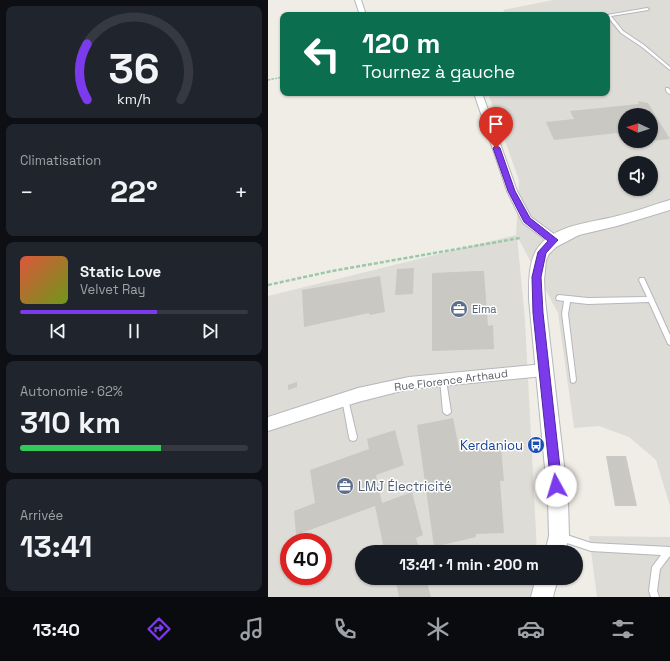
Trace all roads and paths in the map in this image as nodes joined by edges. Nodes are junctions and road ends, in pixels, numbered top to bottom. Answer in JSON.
{"nodes":[{"id":1,"x":358,"y":0,"type":"edge"},
{"id":2,"x":647,"y":9,"type":"dead end"},
{"id":3,"x":363,"y":12,"type":"edge"},
{"id":4,"x":610,"y":16,"type":"edge"},
{"id":5,"x":610,"y":18,"type":"edge"},
{"id":6,"x":670,"y":69,"type":"edge"},
{"id":7,"x":280,"y":78,"type":"edge"},
{"id":8,"x":268,"y":80,"type":"edge"},
{"id":9,"x":667,"y":89,"type":"dead end"},
{"id":10,"x":670,"y":93,"type":"edge"},
{"id":11,"x":479,"y":96,"type":"edge"},
{"id":12,"x":670,"y":205,"type":"edge"},
{"id":13,"x":520,"y":238,"type":"dead end"},
{"id":14,"x":554,"y":240,"type":"junction"},
{"id":15,"x":642,"y":280,"type":"dead end"},
{"id":16,"x":268,"y":285,"type":"edge"},
{"id":17,"x":559,"y":298,"type":"dead end"},
{"id":18,"x":567,"y":299,"type":"junction"},
{"id":19,"x":651,"y":299,"type":"junction"},
{"id":20,"x":670,"y":342,"type":"edge"},
{"id":21,"x":544,"y":370,"type":"junction"},
{"id":22,"x":443,"y":380,"type":"junction"},
{"id":23,"x":573,"y":380,"type":"dead end"},
{"id":24,"x":344,"y":399,"type":"junction"},
{"id":25,"x":446,"y":412,"type":"dead end"},
{"id":26,"x":268,"y":424,"type":"edge"},
{"id":27,"x":353,"y":437,"type":"dead end"},
{"id":28,"x":557,"y":544,"type":"edge"},
{"id":29,"x":670,"y":551,"type":"edge"},
{"id":30,"x":546,"y":585,"type":"edge"},
{"id":31,"x":542,"y":597,"type":"edge"},
{"id":32,"x":655,"y":597,"type":"edge"}],
"edges":[{"from":1,"to":3,"type":"street"},
{"from":2,"to":4,"type":"lane"},
{"from":5,"to":6,"type":"lane"},
{"from":7,"to":8,"type":"path"},
{"from":9,"to":10,"type":"lane"},
{"from":11,"to":14,"type":"street"},
{"from":12,"to":14,"type":"street"},
{"from":13,"to":16,"type":"path"},
{"from":14,"to":21,"type":"street"},
{"from":15,"to":19,"type":"lane"},
{"from":17,"to":18,"type":"lane"},
{"from":18,"to":19,"type":"lane"},
{"from":18,"to":23,"type":"lane"},
{"from":19,"to":20,"type":"lane"},
{"from":21,"to":22,"type":"street","name":"Rue Florence Arthaud"},
{"from":21,"to":28,"type":"street"},
{"from":22,"to":24,"type":"street","name":"Rue Florence Arthaud"},
{"from":22,"to":25,"type":"lane"},
{"from":24,"to":26,"type":"street","name":"Rue Florence Arthaud"},
{"from":24,"to":27,"type":"lane"},
{"from":28,"to":29,"type":"lane"},
{"from":29,"to":32,"type":"lane"},
{"from":30,"to":31,"type":"street"}]}
